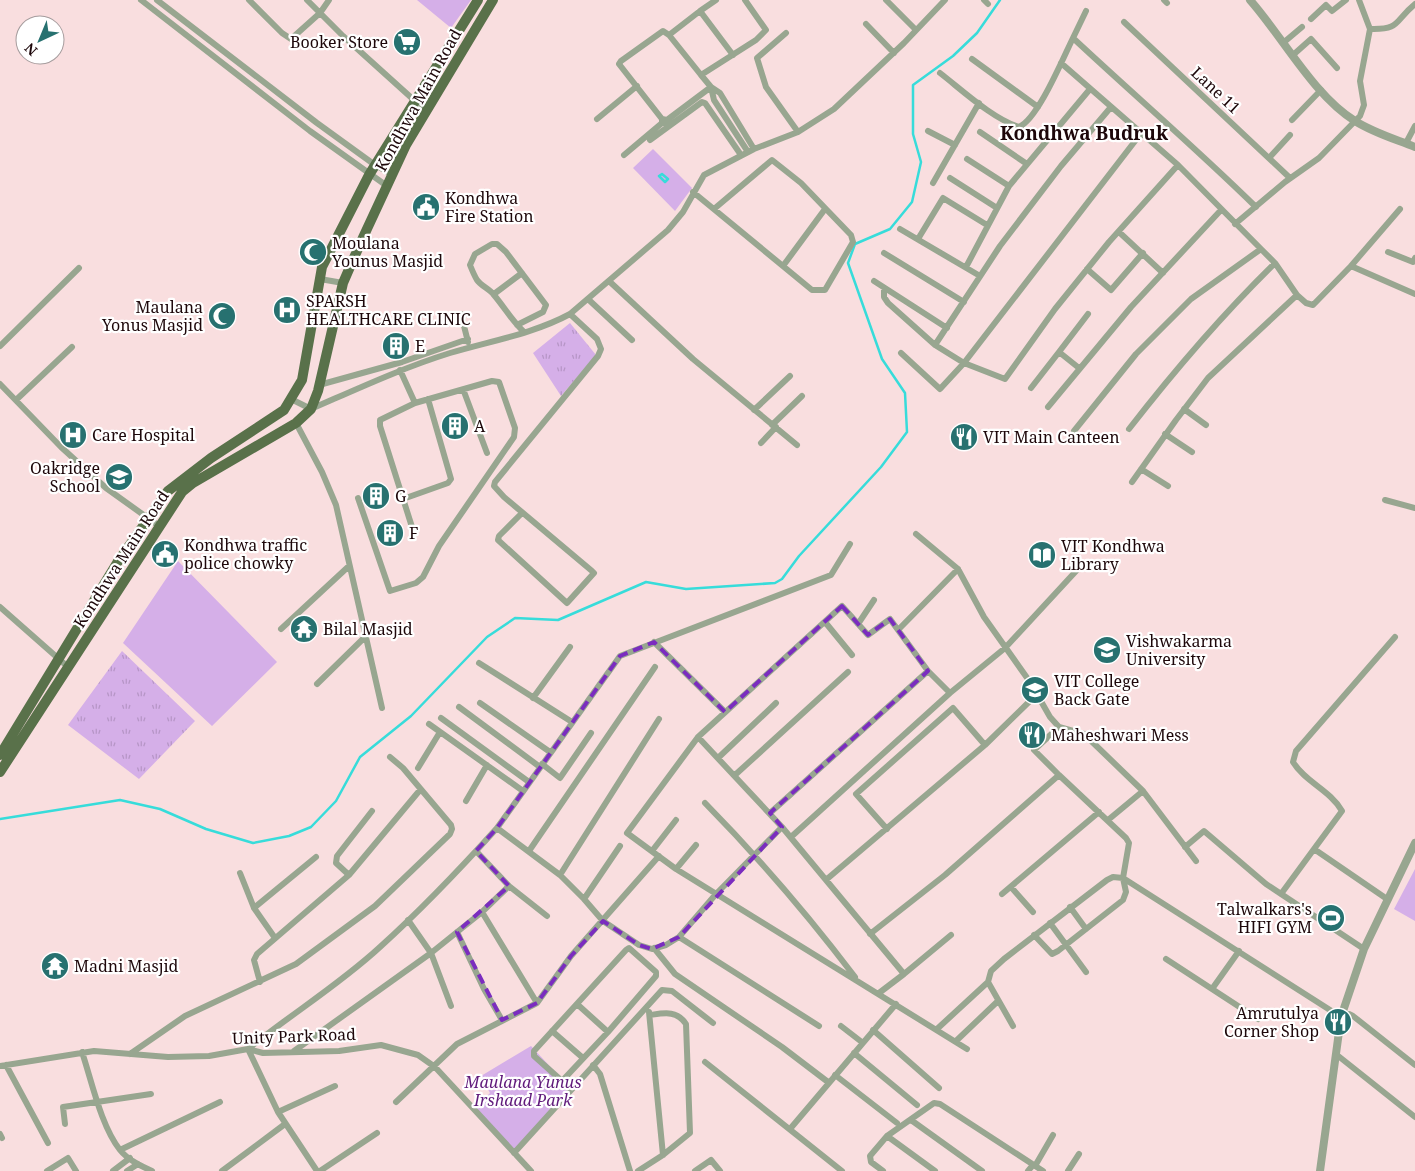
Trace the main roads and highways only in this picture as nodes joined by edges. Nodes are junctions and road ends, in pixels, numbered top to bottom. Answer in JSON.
{"nodes":[{"id":1,"x":478,"y":0,"type":"edge"},
{"id":2,"x":493,"y":0,"type":"edge"},
{"id":3,"x":0,"y":755,"type":"edge"},
{"id":4,"x":0,"y":772,"type":"edge"}],
"edges":[{"from":1,"to":3,"type":"main road","name":"Kondhwa Main Road"},
{"from":2,"to":4,"type":"main road","name":"Kondhwa Main Road"}]}
